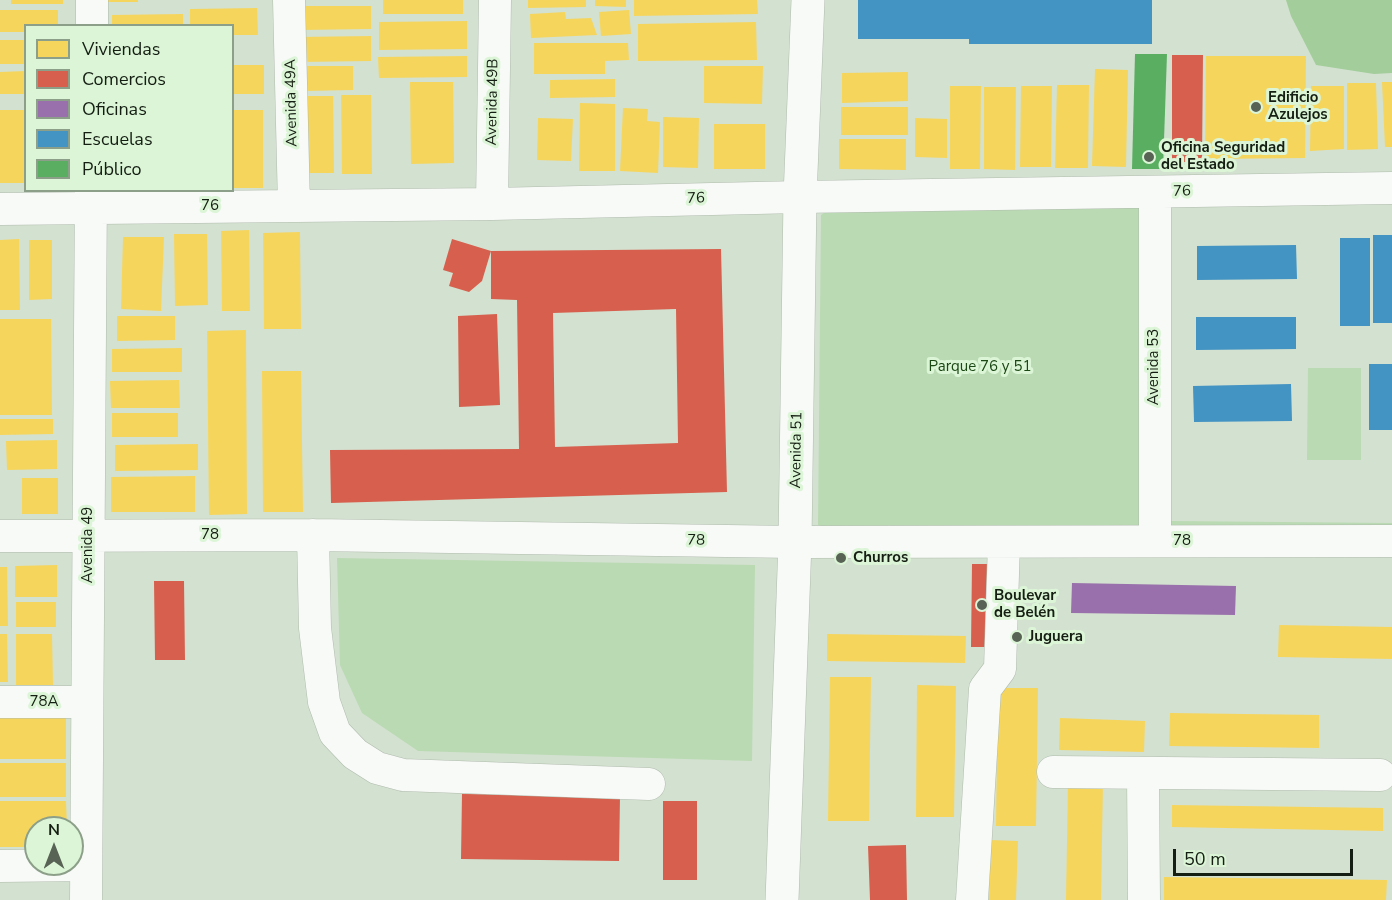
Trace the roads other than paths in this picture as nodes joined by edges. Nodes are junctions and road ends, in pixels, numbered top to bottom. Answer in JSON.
{"nodes":[{"id":1,"x":92,"y":0,"type":"edge"},
{"id":2,"x":289,"y":0,"type":"edge"},
{"id":3,"x":495,"y":0,"type":"edge"},
{"id":4,"x":808,"y":0,"type":"edge"},
{"id":5,"x":92,"y":24,"type":"edge"},
{"id":6,"x":1392,"y":188,"type":"edge"},
{"id":7,"x":1155,"y":193,"type":"junction"},
{"id":8,"x":800,"y":197,"type":"junction"},
{"id":9,"x":91,"y":199,"type":"edge"},
{"id":10,"x":492,"y":204,"type":"junction"},
{"id":11,"x":294,"y":206,"type":"junction"},
{"id":12,"x":0,"y":209,"type":"edge"},
{"id":13,"x":313,"y":535,"type":"junction"},
{"id":14,"x":0,"y":536,"type":"edge"},
{"id":15,"x":88,"y":536,"type":"junction"},
{"id":16,"x":1155,"y":541,"type":"junction"},
{"id":17,"x":1392,"y":541,"type":"edge"},
{"id":18,"x":795,"y":542,"type":"junction"},
{"id":19,"x":1004,"y":542,"type":"junction"},
{"id":20,"x":0,"y":702,"type":"edge"},
{"id":21,"x":87,"y":702,"type":"junction"},
{"id":22,"x":1053,"y":772,"type":"dead end"},
{"id":23,"x":1143,"y":774,"type":"junction"},
{"id":24,"x":1380,"y":775,"type":"dead end"},
{"id":25,"x":649,"y":784,"type":"dead end"},
{"id":26,"x":86,"y":865,"type":"junction"},
{"id":27,"x":0,"y":866,"type":"edge"},
{"id":28,"x":86,"y":900,"type":"edge"},
{"id":29,"x":782,"y":900,"type":"edge"},
{"id":30,"x":972,"y":900,"type":"edge"},
{"id":31,"x":1144,"y":900,"type":"edge"}],
"edges":[{"from":1,"to":5,"type":"street"},
{"from":2,"to":11,"type":"street","name":"Avenida 49A"},
{"from":3,"to":10,"type":"street","name":"Avenida 49B"},
{"from":4,"to":8,"type":"main road","name":"Avenida 51"},
{"from":6,"to":7,"type":"street","name":"76"},
{"from":7,"to":8,"type":"street","name":"76"},
{"from":7,"to":16,"type":"street","name":"Avenida 53"},
{"from":8,"to":10,"type":"street","name":"76"},
{"from":8,"to":18,"type":"main road","name":"Avenida 51"},
{"from":9,"to":11,"type":"street","name":"76"},
{"from":9,"to":12,"type":"street","name":"76"},
{"from":9,"to":15,"type":"street","name":"Avenida 49"},
{"from":10,"to":11,"type":"street","name":"76"},
{"from":13,"to":15,"type":"street","name":"78"},
{"from":13,"to":18,"type":"street","name":"78"},
{"from":13,"to":25,"type":"street"},
{"from":14,"to":15,"type":"street","name":"78"},
{"from":15,"to":21,"type":"street","name":"Avenida 49"},
{"from":16,"to":17,"type":"street","name":"78"},
{"from":16,"to":19,"type":"street","name":"78"},
{"from":18,"to":19,"type":"street","name":"78"},
{"from":18,"to":29,"type":"main road","name":"Avenida 51"},
{"from":19,"to":30,"type":"street"},
{"from":20,"to":21,"type":"street","name":"78A"},
{"from":21,"to":26,"type":"street","name":"Avenida 49"},
{"from":22,"to":23,"type":"street"},
{"from":23,"to":24,"type":"street"},
{"from":23,"to":31,"type":"street"},
{"from":26,"to":27,"type":"street"},
{"from":26,"to":28,"type":"street","name":"Avenida 49"}]}
